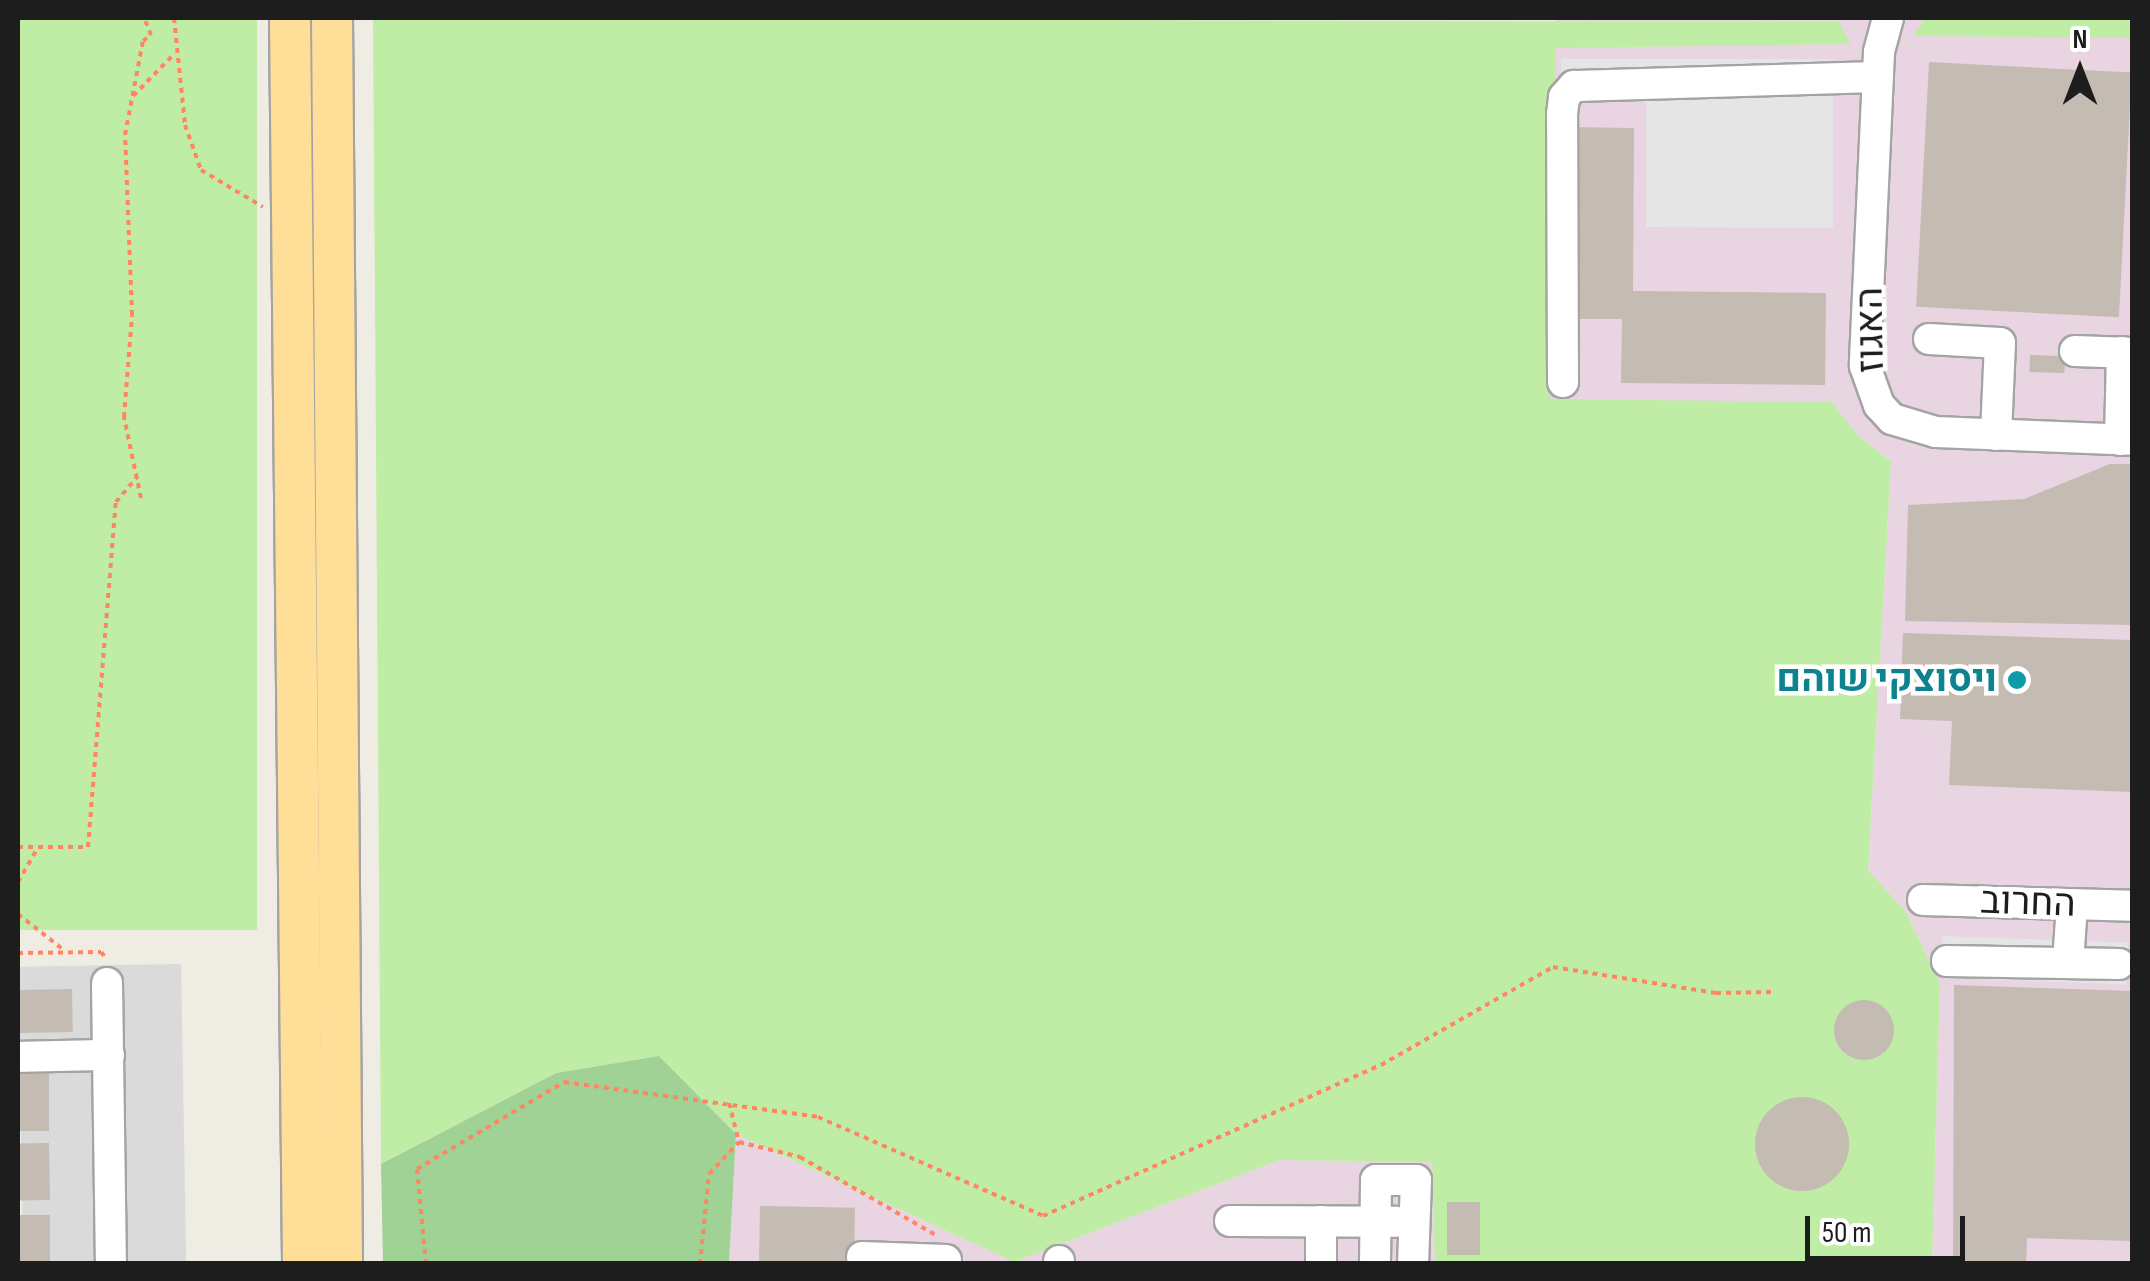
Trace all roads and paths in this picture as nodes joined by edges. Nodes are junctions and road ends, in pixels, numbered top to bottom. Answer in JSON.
{"nodes":[{"id":1,"x":144,"y":18,"type":"edge"},
{"id":2,"x":174,"y":18,"type":"edge"},
{"id":3,"x":290,"y":18,"type":"edge"},
{"id":4,"x":332,"y":18,"type":"edge"},
{"id":5,"x":1864,"y":18,"type":"edge"},
{"id":6,"x":1888,"y":18,"type":"edge"},
{"id":7,"x":175,"y":53,"type":"junction"},
{"id":8,"x":1879,"y":65,"type":"junction"},
{"id":9,"x":132,"y":96,"type":"junction"},
{"id":10,"x":292,"y":225,"type":"junction"},
{"id":11,"x":1929,"y":339,"type":"dead end"},
{"id":12,"x":2075,"y":351,"type":"dead end"},
{"id":13,"x":2128,"y":353,"type":"edge"},
{"id":14,"x":1563,"y":382,"type":"dead end"},
{"id":15,"x":1996,"y":434,"type":"junction"},
{"id":16,"x":2126,"y":440,"type":"edge"},
{"id":17,"x":137,"y":477,"type":"junction"},
{"id":18,"x":141,"y":498,"type":"dead end"},
{"id":19,"x":18,"y":847,"type":"edge"},
{"id":20,"x":38,"y":847,"type":"junction"},
{"id":21,"x":18,"y":882,"type":"edge"},
{"id":22,"x":1923,"y":900,"type":"dead end"},
{"id":23,"x":2072,"y":904,"type":"junction"},
{"id":24,"x":2132,"y":906,"type":"edge"},
{"id":25,"x":18,"y":914,"type":"edge"},
{"id":26,"x":100,"y":952,"type":"dead end"},
{"id":27,"x":67,"y":953,"type":"junction"},
{"id":28,"x":18,"y":954,"type":"edge"},
{"id":29,"x":1947,"y":961,"type":"dead end"},
{"id":30,"x":2068,"y":963,"type":"junction"},
{"id":31,"x":2119,"y":964,"type":"dead end"},
{"id":32,"x":106,"y":983,"type":"dead end"},
{"id":33,"x":1774,"y":992,"type":"dead end"},
{"id":34,"x":109,"y":1055,"type":"junction"},
{"id":35,"x":18,"y":1057,"type":"edge"},
{"id":36,"x":728,"y":1101,"type":"junction"},
{"id":37,"x":738,"y":1142,"type":"junction"},
{"id":38,"x":1230,"y":1221,"type":"dead end"},
{"id":39,"x":1321,"y":1221,"type":"junction"},
{"id":40,"x":1376,"y":1222,"type":"junction"},
{"id":41,"x":1414,"y":1223,"type":"junction"},
{"id":42,"x":946,"y":1255,"type":"edge"},
{"id":43,"x":862,"y":1257,"type":"dead end"},
{"id":44,"x":111,"y":1264,"type":"edge"},
{"id":45,"x":303,"y":1264,"type":"edge"},
{"id":46,"x":342,"y":1264,"type":"edge"},
{"id":47,"x":426,"y":1264,"type":"edge"},
{"id":48,"x":700,"y":1264,"type":"edge"},
{"id":49,"x":1321,"y":1264,"type":"edge"},
{"id":50,"x":1375,"y":1264,"type":"edge"},
{"id":51,"x":1413,"y":1264,"type":"edge"}],
"edges":[{"from":1,"to":9,"type":"path"},
{"from":2,"to":7,"type":"path"},
{"from":3,"to":10,"type":"main road"},
{"from":4,"to":46,"type":"main road"},
{"from":5,"to":8,"type":"street"},
{"from":6,"to":8,"type":"street"},
{"from":7,"to":9,"type":"path"},
{"from":7,"to":10,"type":"path"},
{"from":8,"to":14,"type":"street"},
{"from":8,"to":15,"type":"street","name":"האגוז"},
{"from":9,"to":17,"type":"path"},
{"from":10,"to":45,"type":"main road"},
{"from":11,"to":15,"type":"street"},
{"from":12,"to":13,"type":"street"},
{"from":13,"to":16,"type":"street"},
{"from":15,"to":16,"type":"street","name":"האגוז"},
{"from":17,"to":18,"type":"path"},
{"from":17,"to":20,"type":"path"},
{"from":19,"to":20,"type":"path"},
{"from":20,"to":21,"type":"path"},
{"from":22,"to":23,"type":"street","name":"החרוב"},
{"from":23,"to":24,"type":"street","name":"החרוב"},
{"from":23,"to":30,"type":"street"},
{"from":25,"to":27,"type":"path"},
{"from":26,"to":27,"type":"path"},
{"from":27,"to":28,"type":"path"},
{"from":29,"to":30,"type":"street"},
{"from":30,"to":31,"type":"street"},
{"from":32,"to":34,"type":"street"},
{"from":33,"to":36,"type":"path"},
{"from":34,"to":35,"type":"street"},
{"from":34,"to":44,"type":"street"},
{"from":36,"to":37,"type":"path"},
{"from":36,"to":47,"type":"path"},
{"from":37,"to":42,"type":"path"},
{"from":37,"to":48,"type":"path"},
{"from":38,"to":39,"type":"street"},
{"from":39,"to":40,"type":"street"},
{"from":39,"to":49,"type":"street"},
{"from":40,"to":41,"type":"street"},
{"from":40,"to":41,"type":"street"},
{"from":40,"to":50,"type":"street"},
{"from":41,"to":51,"type":"street"},
{"from":42,"to":43,"type":"street"}]}
